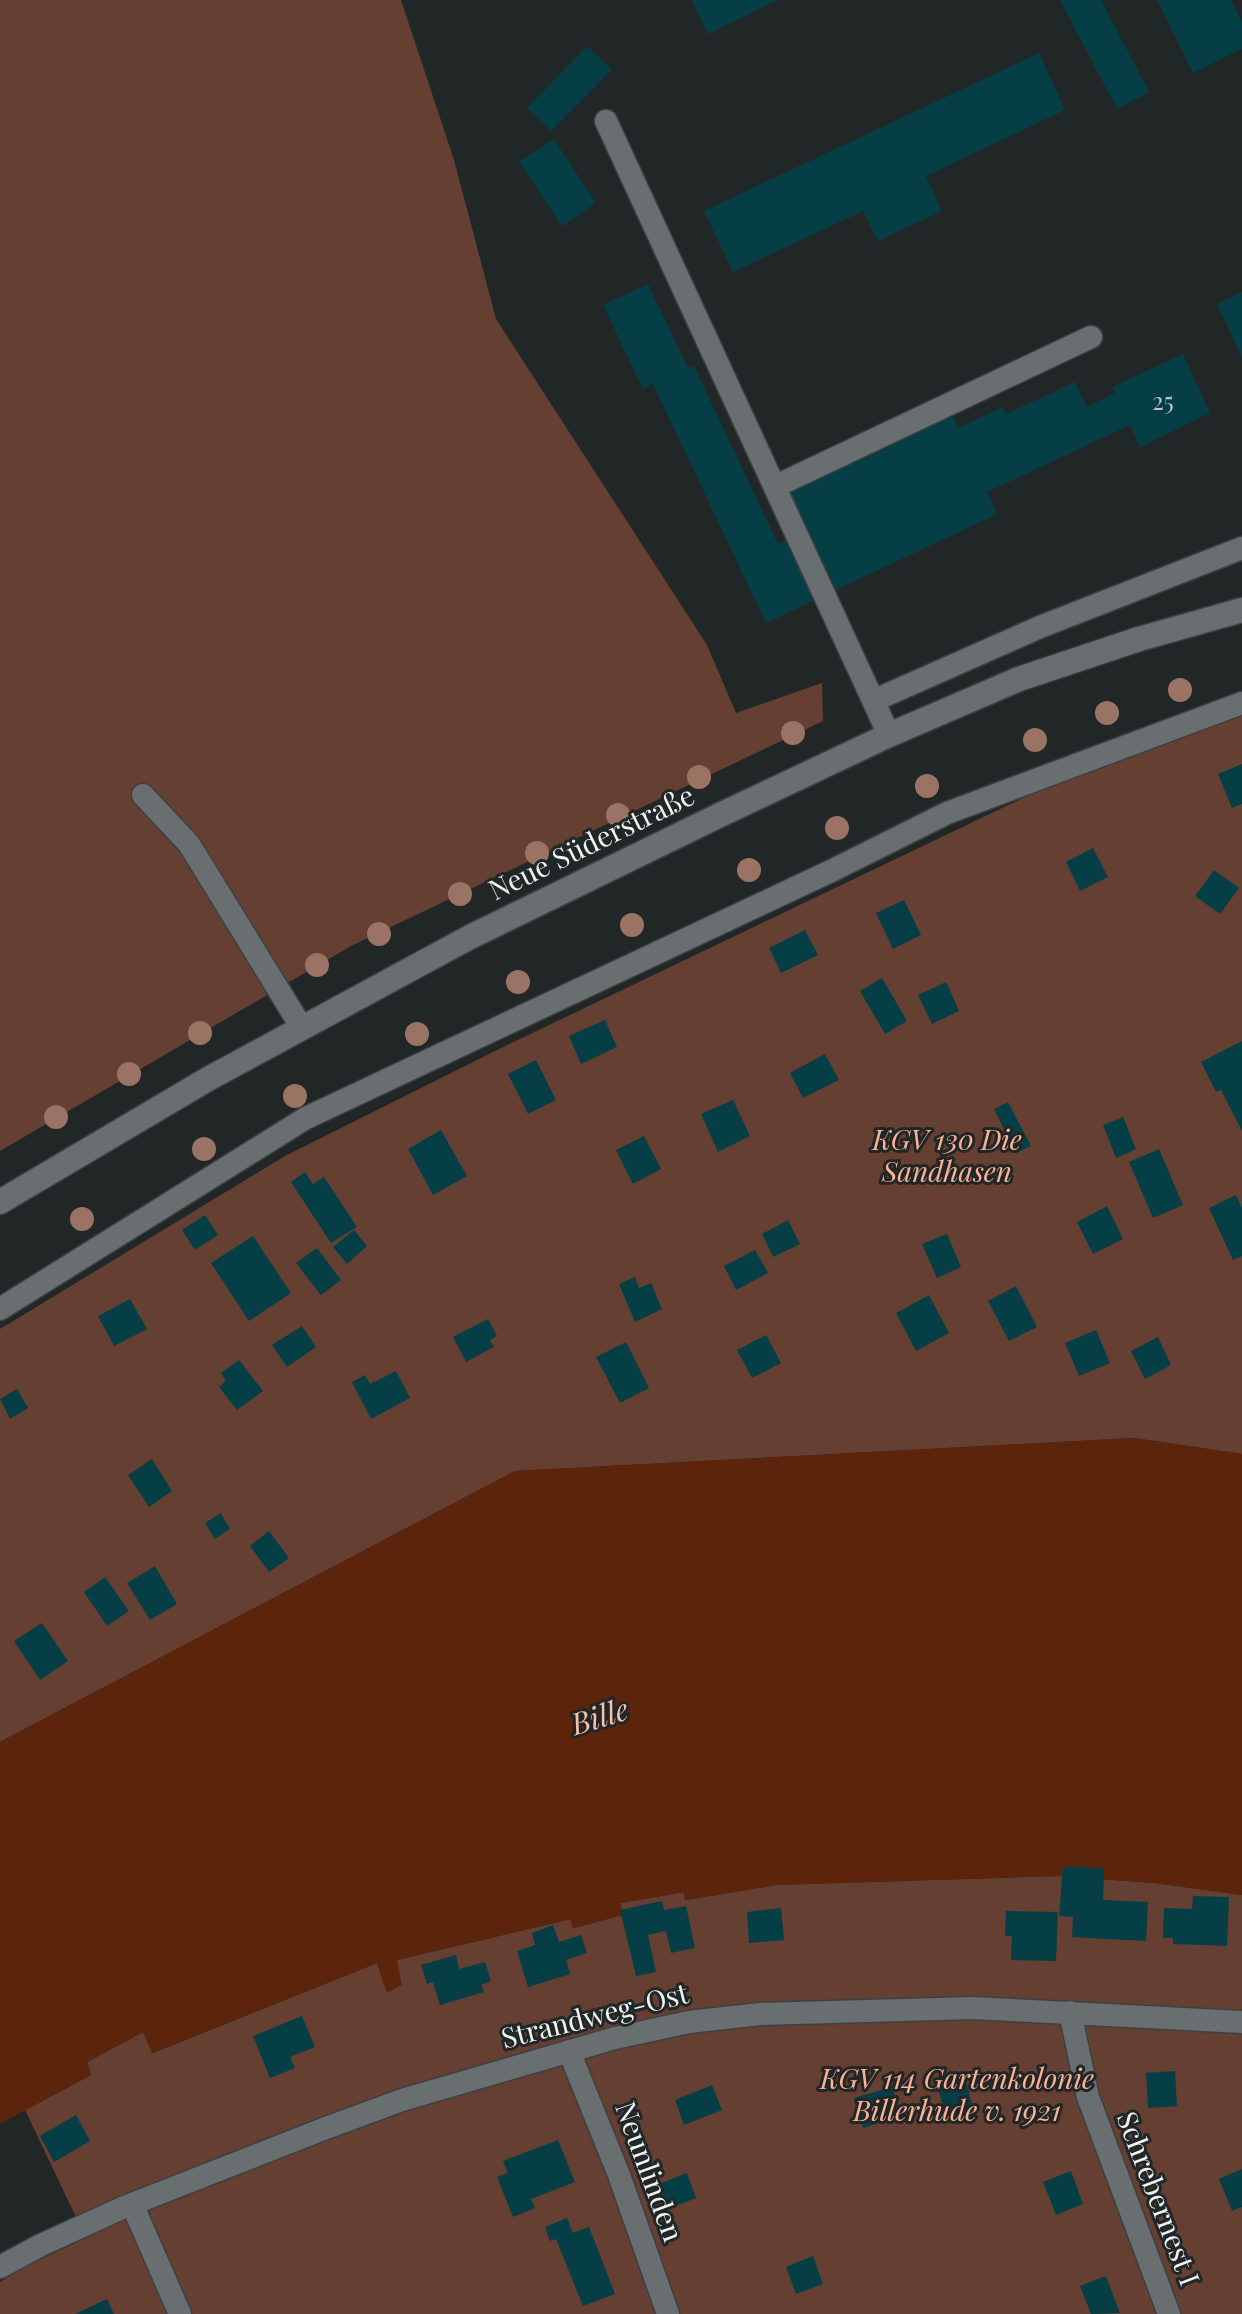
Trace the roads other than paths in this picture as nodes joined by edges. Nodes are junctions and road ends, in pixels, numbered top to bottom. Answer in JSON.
{"nodes":[{"id":1,"x":606,"y":121,"type":"dead end"},
{"id":2,"x":1091,"y":337,"type":"dead end"},
{"id":3,"x":776,"y":486,"type":"junction"},
{"id":4,"x":1242,"y":548,"type":"edge"},
{"id":5,"x":1242,"y":610,"type":"edge"},
{"id":6,"x":875,"y":700,"type":"junction"},
{"id":7,"x":1242,"y":703,"type":"edge"},
{"id":8,"x":889,"y":735,"type":"junction"},
{"id":9,"x":143,"y":795,"type":"dead end"},
{"id":10,"x":302,"y":1028,"type":"junction"},
{"id":11,"x":0,"y":1202,"type":"edge"},
{"id":12,"x":0,"y":1309,"type":"edge"},
{"id":13,"x":1070,"y":2012,"type":"junction"},
{"id":14,"x":1242,"y":2022,"type":"edge"},
{"id":15,"x":569,"y":2051,"type":"junction"},
{"id":16,"x":132,"y":2204,"type":"junction"},
{"id":17,"x":0,"y":2267,"type":"edge"},
{"id":18,"x":180,"y":2314,"type":"edge"},
{"id":19,"x":668,"y":2314,"type":"edge"},
{"id":20,"x":1169,"y":2314,"type":"edge"}],
"edges":[{"from":1,"to":3,"type":"lane"},
{"from":2,"to":3,"type":"lane"},
{"from":3,"to":6,"type":"lane"},
{"from":4,"to":6,"type":"lane"},
{"from":5,"to":8,"type":"street","name":"Neue Süderstraße"},
{"from":6,"to":8,"type":"lane"},
{"from":7,"to":12,"type":"lane"},
{"from":8,"to":10,"type":"street","name":"Neue Süderstraße"},
{"from":9,"to":10,"type":"lane"},
{"from":10,"to":11,"type":"street","name":"Neue Süderstraße"},
{"from":13,"to":14,"type":"lane","name":"Strandweg-Ost"},
{"from":13,"to":15,"type":"lane","name":"Strandweg-Ost"},
{"from":13,"to":20,"type":"lane","name":"Schrebernest I"},
{"from":15,"to":16,"type":"lane","name":"Strandweg-Ost"},
{"from":15,"to":19,"type":"lane","name":"Neunlinden"},
{"from":16,"to":17,"type":"lane","name":"Strandweg-Ost"},
{"from":16,"to":18,"type":"lane"}]}
